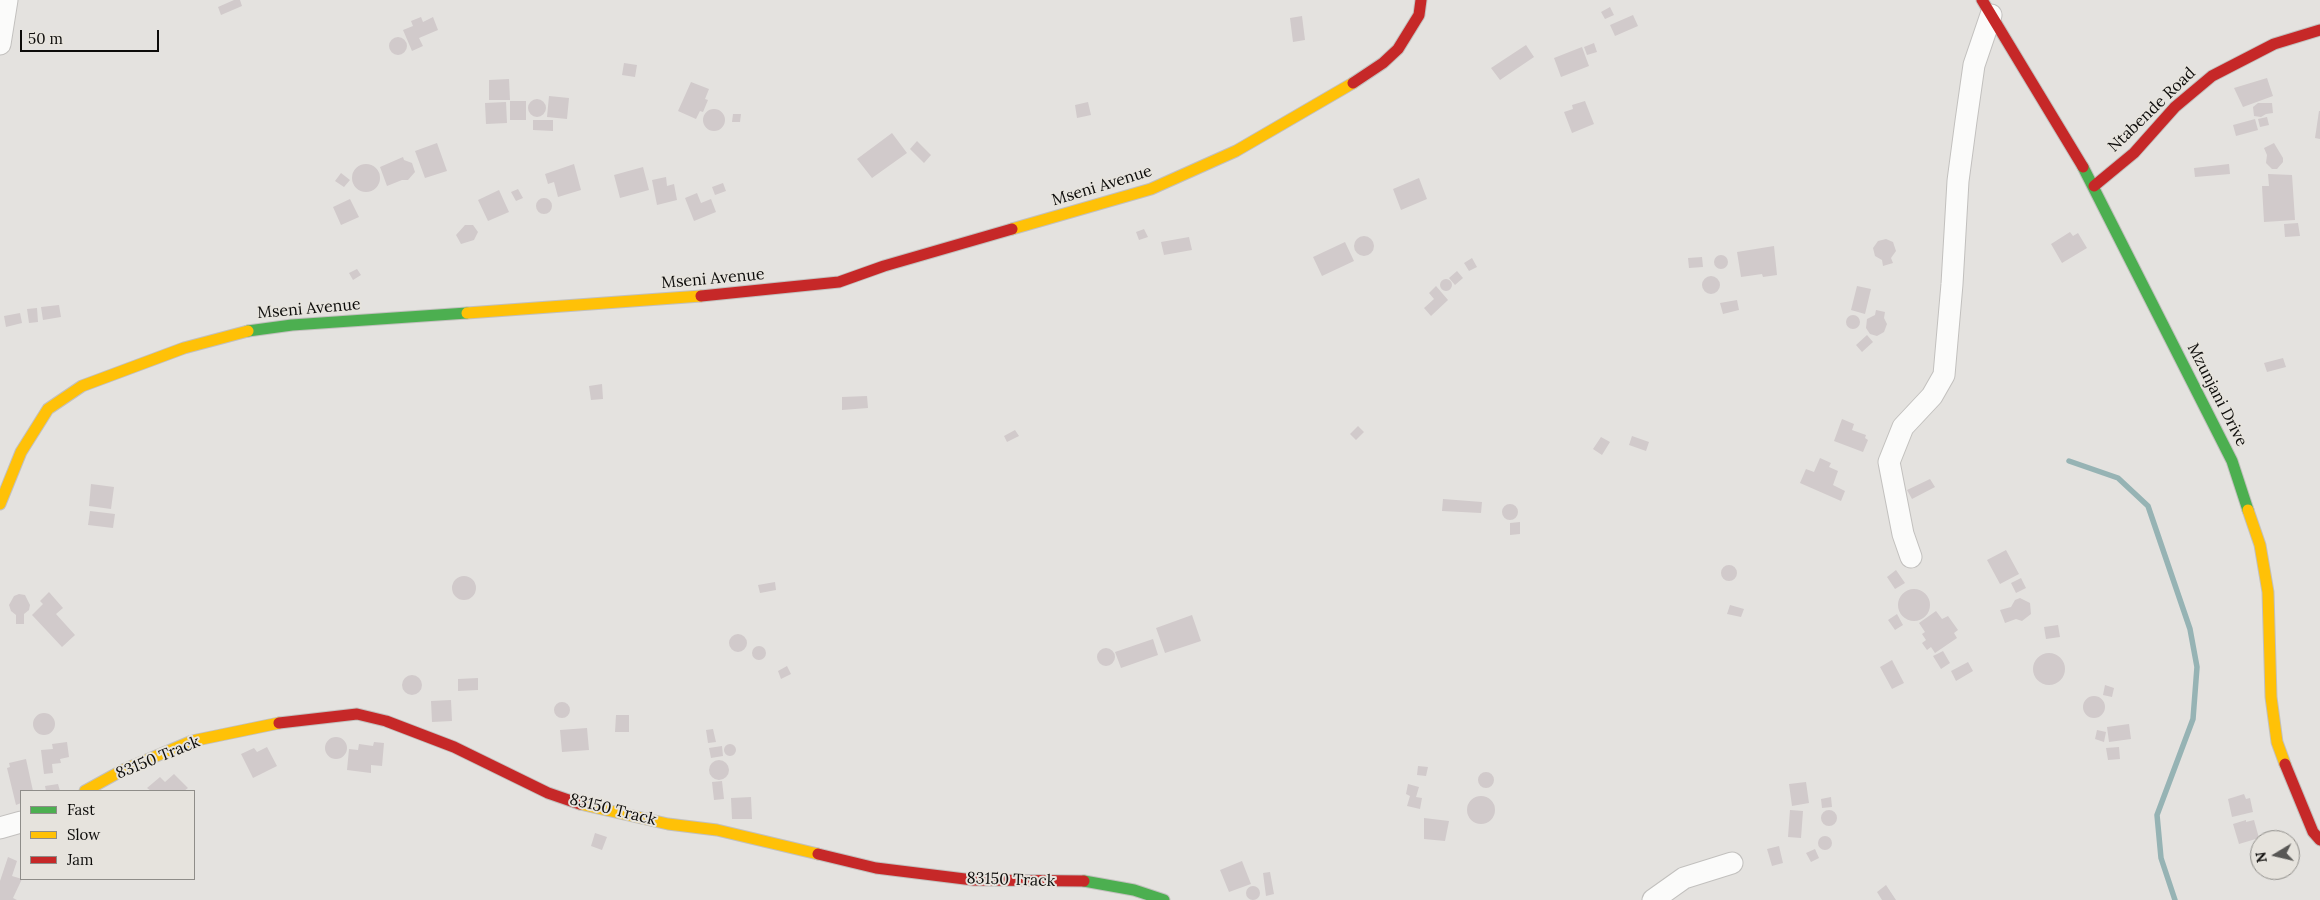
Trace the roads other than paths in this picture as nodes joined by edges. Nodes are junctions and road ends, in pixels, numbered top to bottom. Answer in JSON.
{"nodes":[{"id":1,"x":7,"y":0,"type":"edge"},
{"id":2,"x":1421,"y":0,"type":"edge"},
{"id":3,"x":1986,"y":8,"type":"edge"},
{"id":4,"x":2320,"y":30,"type":"edge"},
{"id":5,"x":0,"y":44,"type":"edge"},
{"id":6,"x":2094,"y":186,"type":"junction"},
{"id":7,"x":0,"y":504,"type":"edge"},
{"id":8,"x":1911,"y":556,"type":"dead end"},
{"id":9,"x":87,"y":790,"type":"edge"},
{"id":10,"x":20,"y":822,"type":"edge"},
{"id":11,"x":0,"y":828,"type":"edge"},
{"id":12,"x":2320,"y":840,"type":"edge"},
{"id":13,"x":1732,"y":863,"type":"dead end"},
{"id":14,"x":1164,"y":900,"type":"edge"},
{"id":15,"x":1653,"y":900,"type":"edge"}],
"edges":[{"from":1,"to":5,"type":"street"},
{"from":2,"to":7,"type":"street","name":"Mseni Avenue"},
{"from":3,"to":6,"type":"street","name":"Mzunjani Drive"},
{"from":3,"to":8,"type":"street"},
{"from":4,"to":6,"type":"street","name":"Ntabende Road"},
{"from":6,"to":12,"type":"street","name":"Mzunjani Drive"},
{"from":9,"to":14,"type":"street","name":"83150 Track"},
{"from":10,"to":11,"type":"street"},
{"from":13,"to":15,"type":"street"}]}
